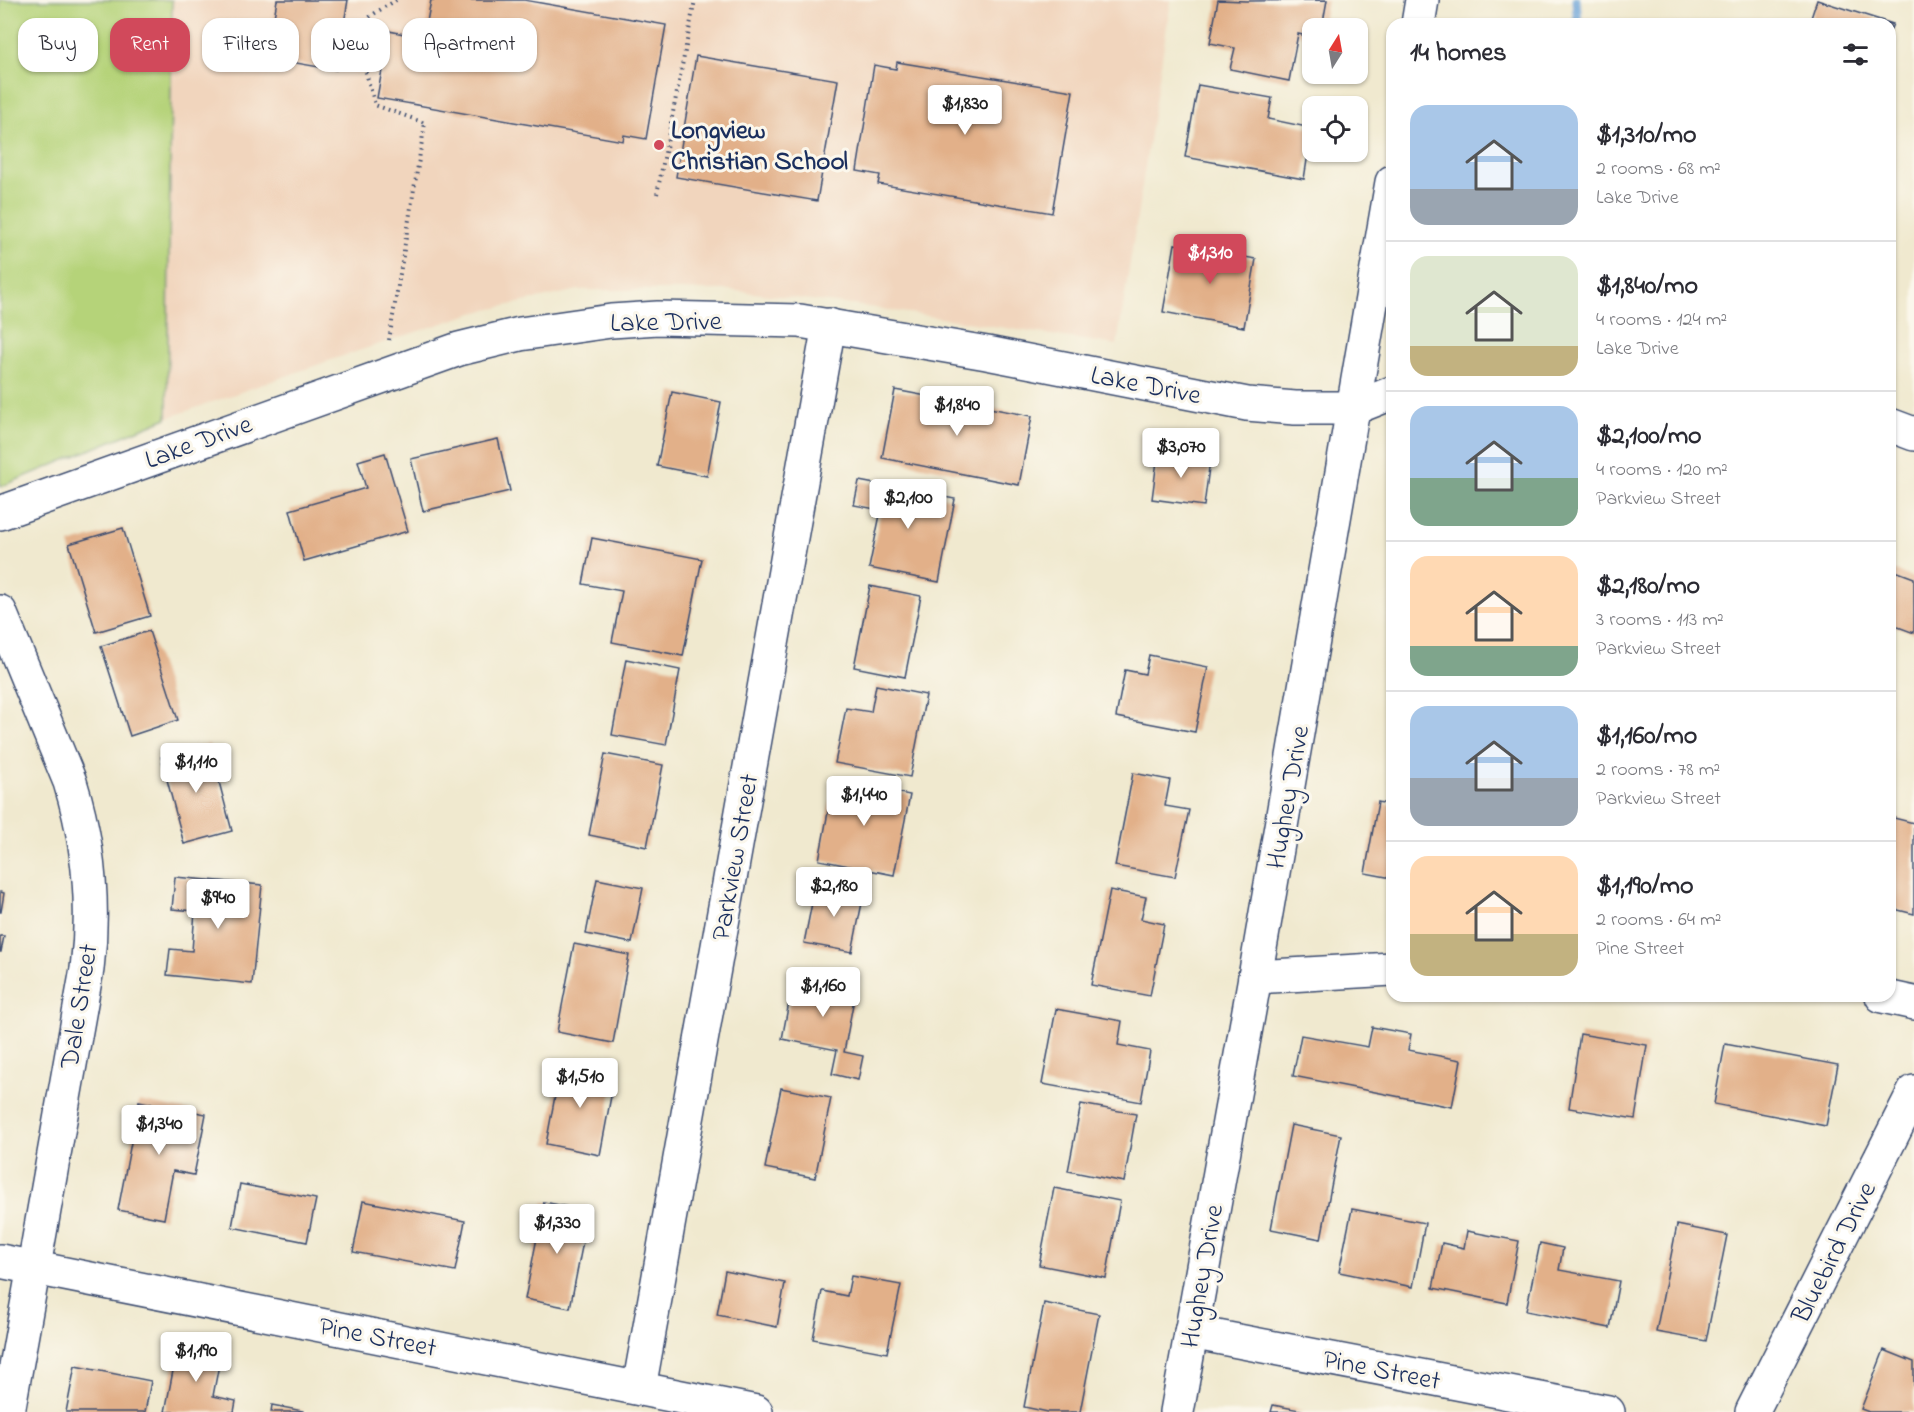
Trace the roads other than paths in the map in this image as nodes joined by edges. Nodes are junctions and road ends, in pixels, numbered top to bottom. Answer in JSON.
{"nodes":[{"id":1,"x":1422,"y":0,"type":"edge"},
{"id":2,"x":1419,"y":18,"type":"edge"},
{"id":3,"x":1386,"y":218,"type":"edge"},
{"id":4,"x":829,"y":325,"type":"junction"},
{"id":5,"x":1386,"y":395,"type":"edge"},
{"id":6,"x":1354,"y":408,"type":"junction"},
{"id":7,"x":1896,"y":427,"type":"edge"},
{"id":8,"x":1914,"y":434,"type":"edge"},
{"id":9,"x":0,"y":513,"type":"edge"},
{"id":10,"x":0,"y":612,"type":"edge"},
{"id":11,"x":1386,"y":969,"type":"edge"},
{"id":12,"x":1256,"y":977,"type":"junction"},
{"id":13,"x":1896,"y":999,"type":"edge"},
{"id":14,"x":1914,"y":1003,"type":"edge"},
{"id":15,"x":1914,"y":1092,"type":"edge"},
{"id":16,"x":0,"y":1261,"type":"edge"},
{"id":17,"x":33,"y":1267,"type":"junction"},
{"id":18,"x":1191,"y":1332,"type":"junction"},
{"id":19,"x":639,"y":1388,"type":"junction"},
{"id":20,"x":8,"y":1412,"type":"edge"},
{"id":21,"x":756,"y":1412,"type":"edge"},
{"id":22,"x":1177,"y":1412,"type":"edge"},
{"id":23,"x":1608,"y":1412,"type":"edge"},
{"id":24,"x":1752,"y":1412,"type":"edge"}],
"edges":[{"from":1,"to":2,"type":"street"},
{"from":3,"to":6,"type":"street","name":"Hughey Drive"},
{"from":4,"to":6,"type":"street","name":"Lake Drive"},
{"from":4,"to":9,"type":"street","name":"Lake Drive"},
{"from":4,"to":19,"type":"street","name":"Parkview Street"},
{"from":5,"to":6,"type":"street"},
{"from":6,"to":12,"type":"street","name":"Hughey Drive"},
{"from":7,"to":8,"type":"street"},
{"from":10,"to":17,"type":"street","name":"Dale Street"},
{"from":11,"to":12,"type":"street"},
{"from":12,"to":18,"type":"street","name":"Hughey Drive"},
{"from":13,"to":14,"type":"street"},
{"from":15,"to":24,"type":"street","name":"Bluebird Drive"},
{"from":16,"to":17,"type":"street","name":"Pine Street"},
{"from":17,"to":19,"type":"street","name":"Pine Street"},
{"from":17,"to":20,"type":"street","name":"Dale Street"},
{"from":18,"to":22,"type":"street","name":"Hughey Drive"},
{"from":18,"to":23,"type":"street","name":"Pine Street"},
{"from":19,"to":21,"type":"street","name":"Pine Street"}]}
